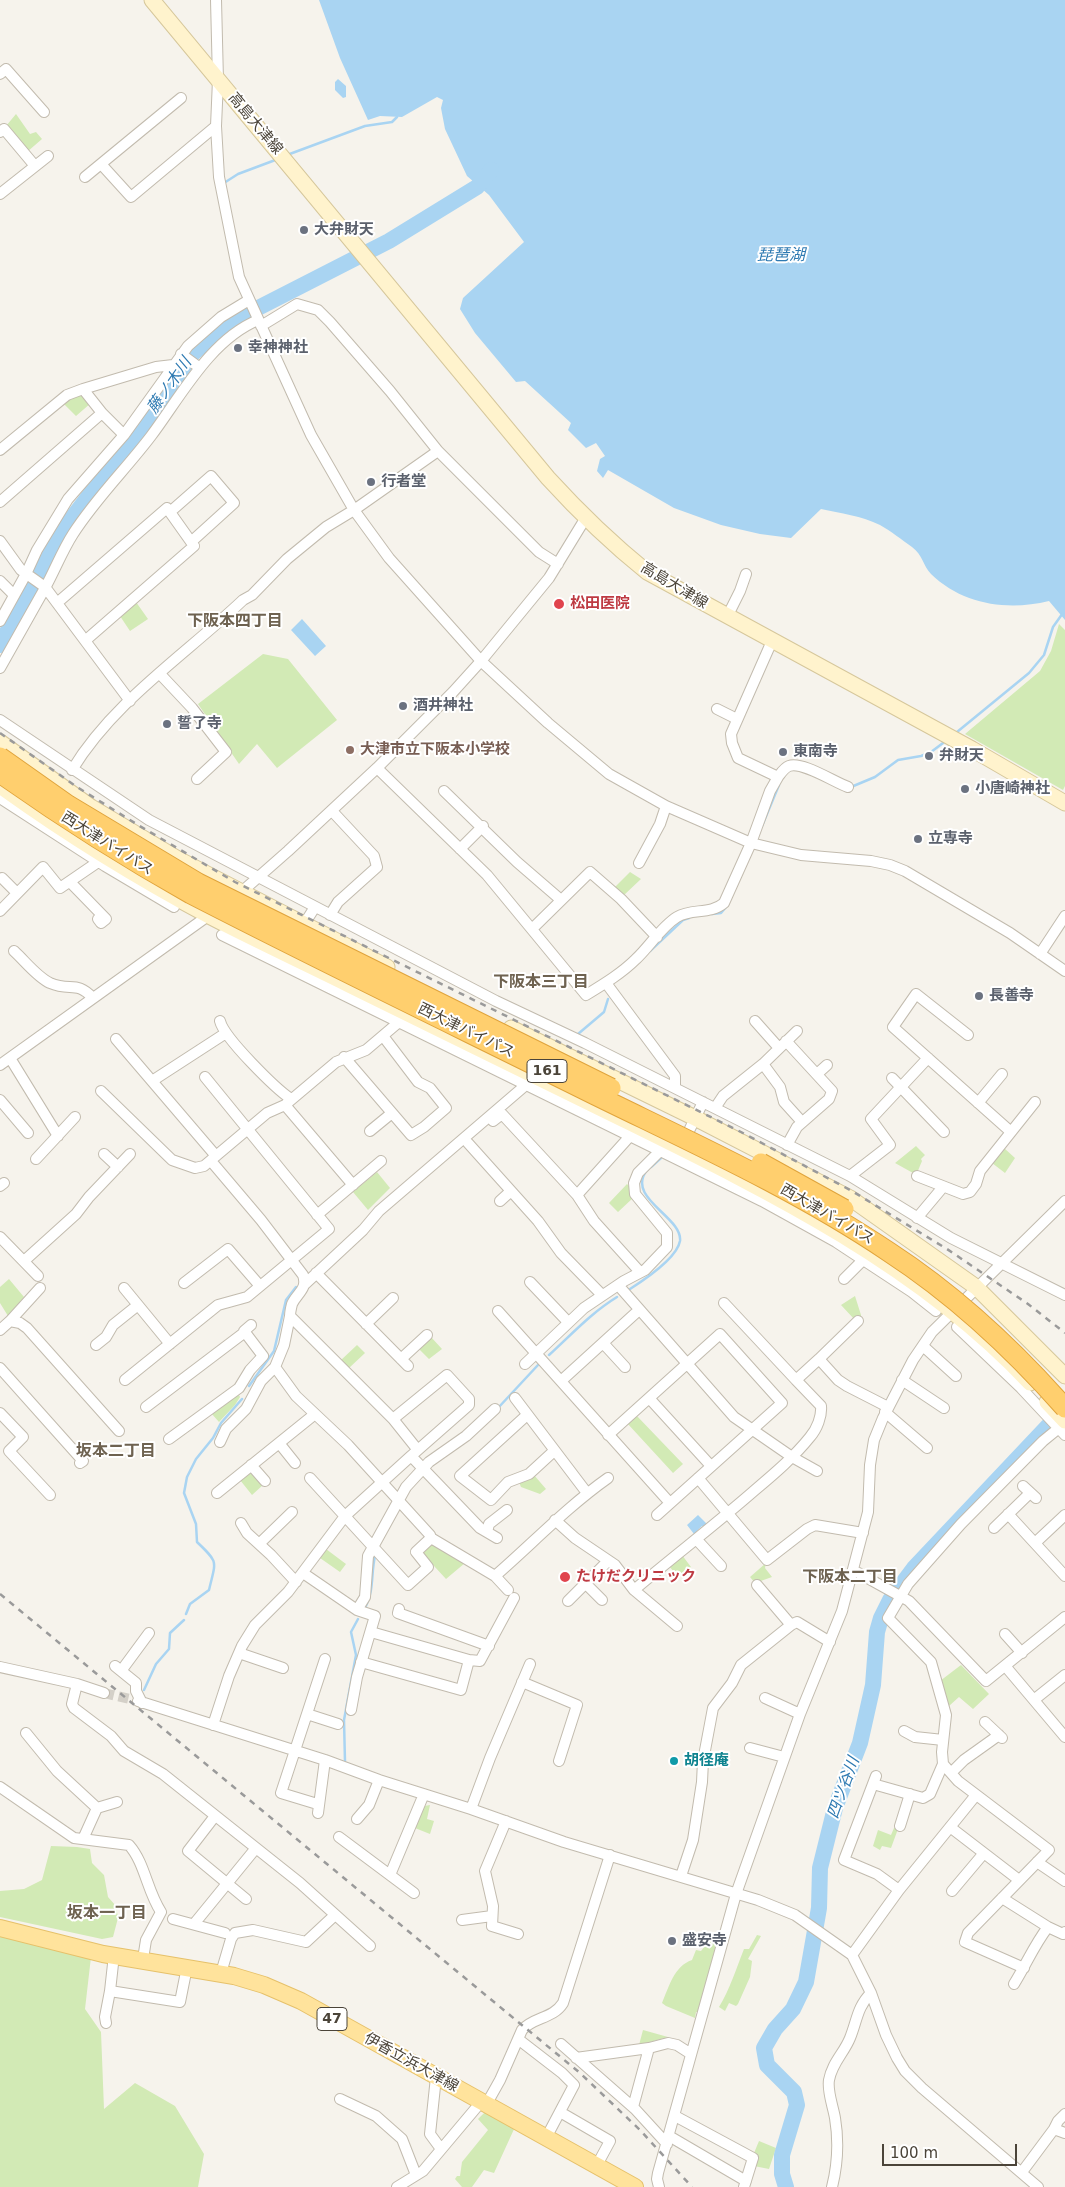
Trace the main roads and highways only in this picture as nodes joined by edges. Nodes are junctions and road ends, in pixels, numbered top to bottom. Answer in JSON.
{"nodes":[{"id":1,"x":0,"y":757,"type":"edge"},
{"id":2,"x":0,"y":773,"type":"edge"},
{"id":3,"x":1065,"y":1389,"type":"edge"},
{"id":4,"x":1060,"y":1420,"type":"edge"},
{"id":5,"x":0,"y":1928,"type":"edge"},
{"id":6,"x":635,"y":2187,"type":"edge"}],
"edges":[{"from":1,"to":3,"type":"highway","name":"西大津バイパス","number":"161","bridge":true},
{"from":2,"to":4,"type":"highway","name":"西大津バイパス","number":"161","bridge":true},
{"from":5,"to":6,"type":"main road","name":"伊香立浜大津線","number":"47"}]}
